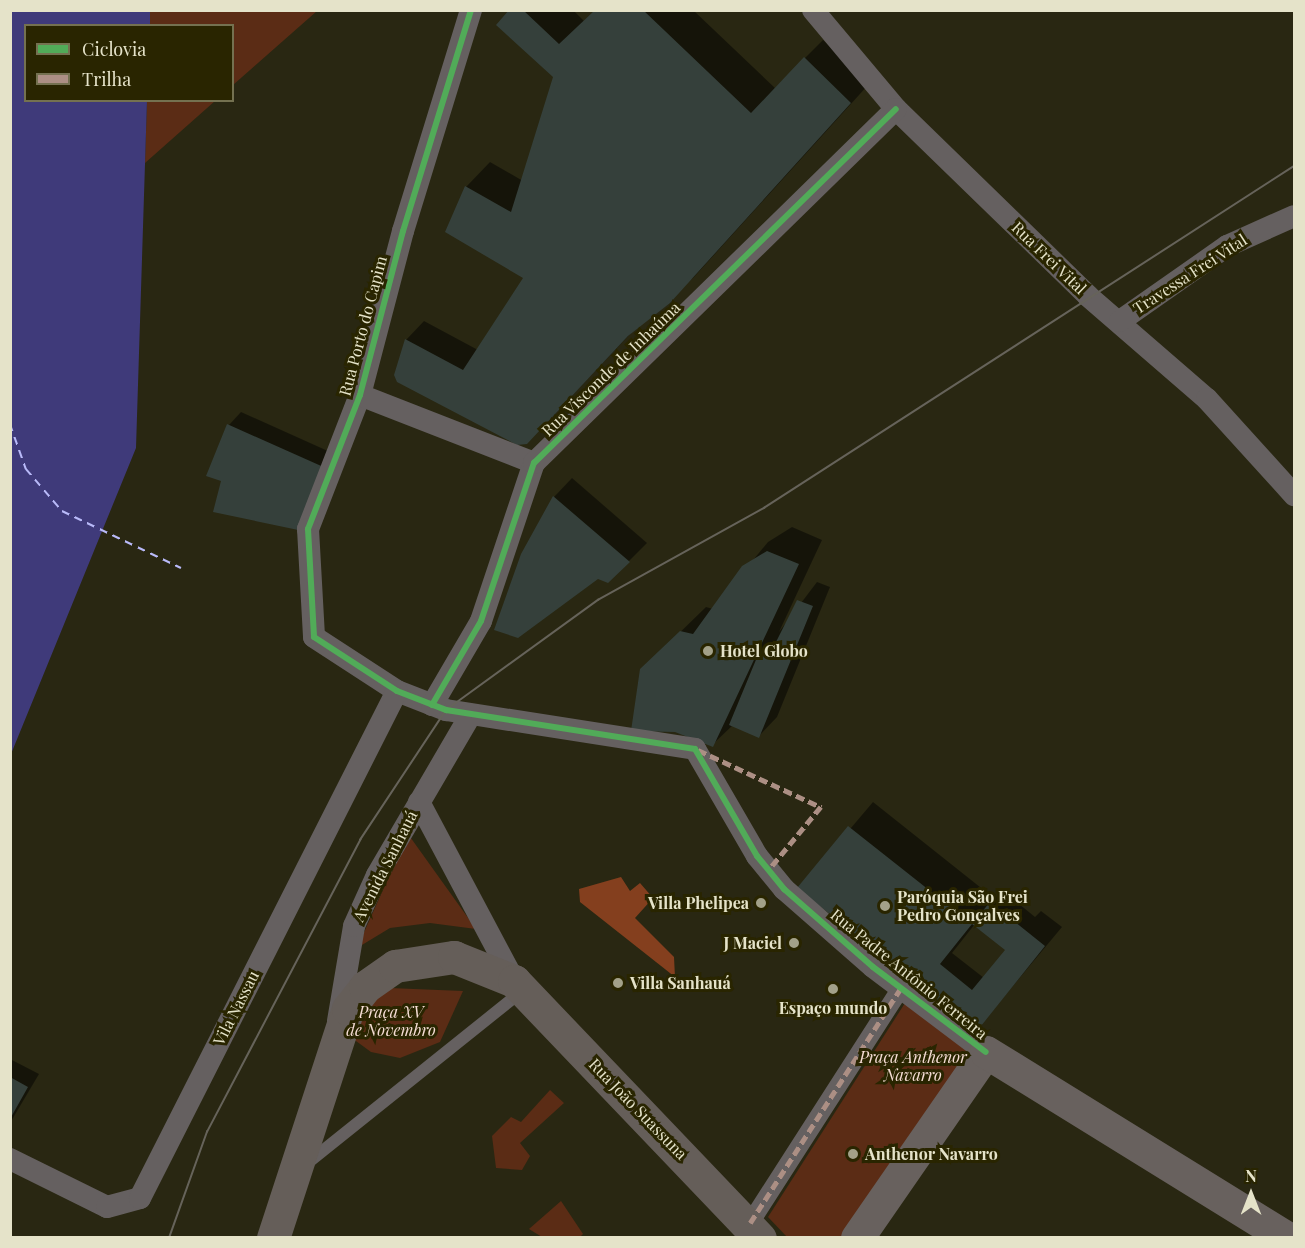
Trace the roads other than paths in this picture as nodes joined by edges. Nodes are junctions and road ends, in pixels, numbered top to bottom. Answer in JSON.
{"nodes":[{"id":1,"x":471,"y":10,"type":"edge"},
{"id":2,"x":813,"y":10,"type":"edge"},
{"id":3,"x":896,"y":109,"type":"junction"},
{"id":4,"x":1294,"y":216,"type":"edge"},
{"id":5,"x":1120,"y":321,"type":"junction"},
{"id":6,"x":360,"y":395,"type":"junction"},
{"id":7,"x":534,"y":463,"type":"junction"},
{"id":8,"x":1294,"y":495,"type":"edge"},
{"id":9,"x":397,"y":692,"type":"junction"},
{"id":10,"x":432,"y":705,"type":"junction"},
{"id":11,"x":471,"y":714,"type":"junction"},
{"id":12,"x":419,"y":802,"type":"junction"},
{"id":13,"x":519,"y":985,"type":"junction"},
{"id":14,"x":900,"y":989,"type":"junction"},
{"id":15,"x":337,"y":1031,"type":"junction"},
{"id":16,"x":986,"y":1052,"type":"junction"},
{"id":17,"x":10,"y":1159,"type":"edge"},
{"id":18,"x":293,"y":1175,"type":"junction"},
{"id":19,"x":755,"y":1230,"type":"edge"},
{"id":20,"x":273,"y":1238,"type":"edge"},
{"id":21,"x":857,"y":1238,"type":"edge"},
{"id":22,"x":1287,"y":1238,"type":"edge"}],
"edges":[{"from":1,"to":6,"type":"street","name":"Rua Porto do Capim"},
{"from":2,"to":3,"type":"street","name":"Rua Frei Vital"},
{"from":3,"to":5,"type":"street","name":"Rua Frei Vital"},
{"from":3,"to":7,"type":"street","name":"Rua Visconde de Inhaúma"},
{"from":4,"to":5,"type":"street","name":"Travessa Frei Vital"},
{"from":5,"to":8,"type":"street","name":"Rua Frei Vital"},
{"from":6,"to":7,"type":"street","name":"Rua Porto do Capim"},
{"from":6,"to":9,"type":"street","name":"Rua Porto do Capim"},
{"from":7,"to":10,"type":"street","name":"Rua Visconde de Inhaúma"},
{"from":9,"to":10,"type":"street"},
{"from":9,"to":17,"type":"street","name":"Vila Nassau"},
{"from":10,"to":11,"type":"street"},
{"from":11,"to":12,"type":"street","name":"Avenida Sanhauá"},
{"from":11,"to":14,"type":"street","name":"Rua Padre Antônio Ferreira"},
{"from":12,"to":13,"type":"street","name":"Rua João Suassuna"},
{"from":12,"to":15,"type":"street","name":"Avenida Sanhauá"},
{"from":13,"to":15,"type":"main road","name":"Rua João Suassuna"},
{"from":13,"to":18,"type":"lane"},
{"from":13,"to":19,"type":"main road","name":"Rua João Suassuna"},
{"from":14,"to":16,"type":"street","name":"Rua Padre Antônio Ferreira"},
{"from":14,"to":19,"type":"street"},
{"from":15,"to":18,"type":"main road","name":"Avenida Sanhauá"},
{"from":16,"to":21,"type":"main road"},
{"from":16,"to":22,"type":"main road","name":"Rua Padre Antônio Ferreira"},
{"from":18,"to":20,"type":"main road","name":"Avenida Sanhauá"}]}
